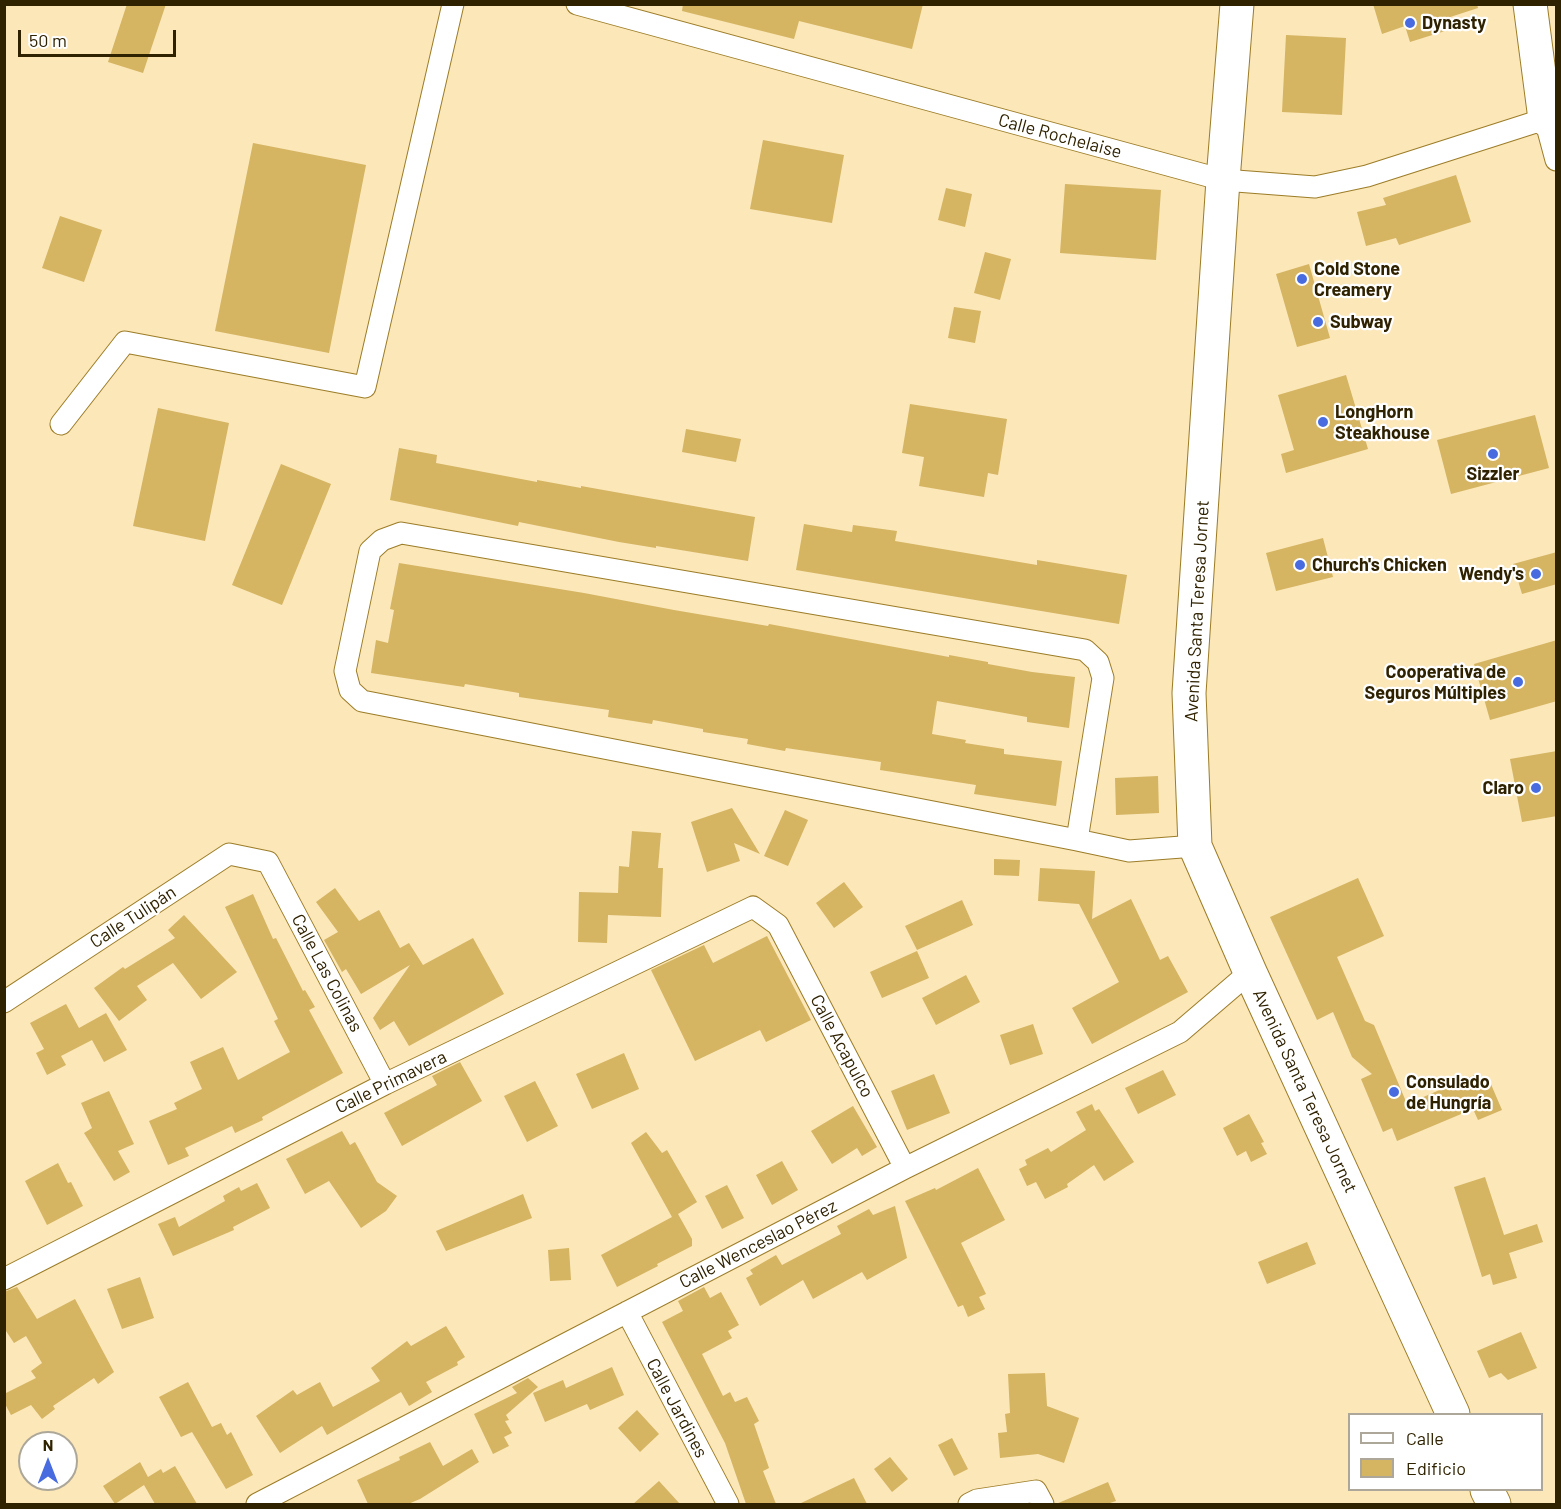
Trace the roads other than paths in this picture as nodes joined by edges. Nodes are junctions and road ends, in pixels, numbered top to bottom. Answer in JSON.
{"nodes":[{"id":1,"x":453,"y":4,"type":"edge"},
{"id":2,"x":577,"y":4,"type":"edge"},
{"id":3,"x":1237,"y":4,"type":"edge"},
{"id":4,"x":1530,"y":4,"type":"edge"},
{"id":5,"x":1545,"y":118,"type":"junction"},
{"id":6,"x":1557,"y":160,"type":"edge"},
{"id":7,"x":1223,"y":180,"type":"junction"},
{"id":8,"x":61,"y":424,"type":"dead end"},
{"id":9,"x":1077,"y":840,"type":"junction"},
{"id":10,"x":1195,"y":846,"type":"junction"},
{"id":11,"x":268,"y":862,"type":"joint"},
{"id":12,"x":778,"y":925,"type":"joint"},
{"id":13,"x":1250,"y":972,"type":"junction"},
{"id":14,"x":4,"y":1002,"type":"edge"},
{"id":15,"x":385,"y":1084,"type":"junction"},
{"id":16,"x":905,"y":1168,"type":"junction"},
{"id":17,"x":4,"y":1279,"type":"edge"},
{"id":18,"x":627,"y":1312,"type":"junction"},
{"id":19,"x":1453,"y":1413,"type":"edge"},
{"id":20,"x":257,"y":1504,"type":"edge"},
{"id":21,"x":728,"y":1504,"type":"edge"},
{"id":22,"x":969,"y":1504,"type":"edge"},
{"id":23,"x":1043,"y":1504,"type":"edge"}],
"edges":[{"from":1,"to":8,"type":"street"},
{"from":2,"to":7,"type":"street","name":"Calle Rochelaise"},
{"from":3,"to":7,"type":"main road","name":"Avenida Santa Teresa Jornet"},
{"from":4,"to":5,"type":"main road"},
{"from":5,"to":6,"type":"street"},
{"from":5,"to":7,"type":"street","name":"Calle Rochelaise"},
{"from":7,"to":10,"type":"main road","name":"Avenida Santa Teresa Jornet"},
{"from":9,"to":9,"type":"street"},
{"from":9,"to":10,"type":"street"},
{"from":10,"to":13,"type":"main road","name":"Avenida Santa Teresa Jornet"},
{"from":11,"to":14,"type":"street","name":"Calle Tulipán"},
{"from":11,"to":15,"type":"street","name":"Calle Las Colinas"},
{"from":12,"to":15,"type":"street","name":"Calle Primavera"},
{"from":12,"to":16,"type":"street","name":"Calle Acapulco"},
{"from":13,"to":16,"type":"street","name":"Calle Wenceslao Pérez"},
{"from":13,"to":19,"type":"main road","name":"Avenida Santa Teresa Jornet"},
{"from":15,"to":17,"type":"street","name":"Calle Primavera"},
{"from":16,"to":18,"type":"street","name":"Calle Wenceslao Pérez"},
{"from":18,"to":20,"type":"street","name":"Calle Wenceslao Pérez"},
{"from":18,"to":21,"type":"street","name":"Calle Jardines"},
{"from":22,"to":23,"type":"street"}]}
